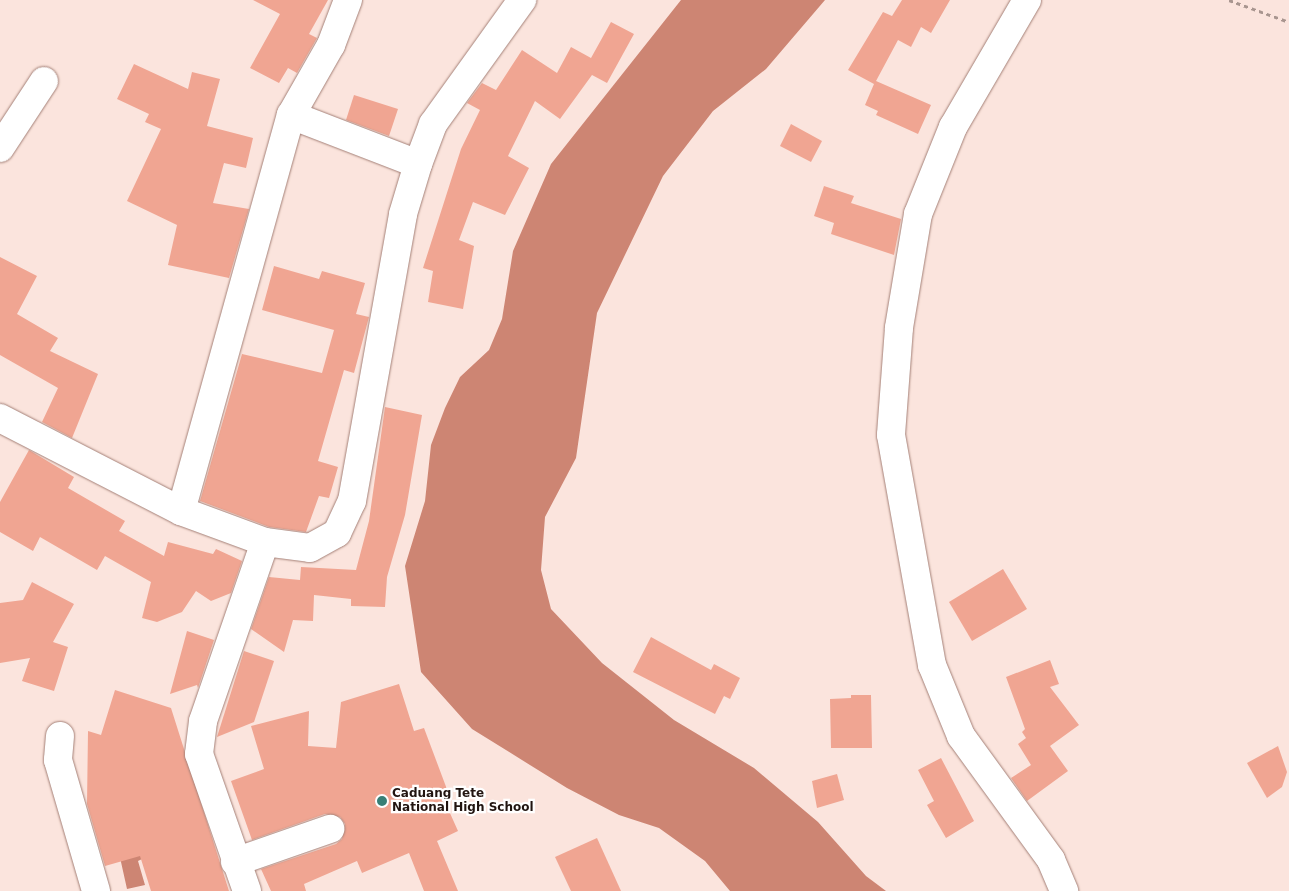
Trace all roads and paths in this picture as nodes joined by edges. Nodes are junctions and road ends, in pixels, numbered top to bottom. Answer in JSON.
{"nodes":[{"id":1,"x":348,"y":0,"type":"edge"},
{"id":2,"x":522,"y":0,"type":"edge"},
{"id":3,"x":1027,"y":0,"type":"edge"},
{"id":4,"x":1229,"y":0,"type":"edge"},
{"id":5,"x":1289,"y":22,"type":"edge"},
{"id":6,"x":44,"y":81,"type":"dead end"},
{"id":7,"x":291,"y":115,"type":"junction"},
{"id":8,"x":0,"y":148,"type":"edge"},
{"id":9,"x":418,"y":164,"type":"junction"},
{"id":10,"x":4,"y":428,"type":"edge"},
{"id":11,"x":181,"y":511,"type":"junction"},
{"id":12,"x":265,"y":542,"type":"junction"},
{"id":13,"x":60,"y":736,"type":"dead end"},
{"id":14,"x":330,"y":829,"type":"dead end"},
{"id":15,"x":235,"y":862,"type":"junction"},
{"id":16,"x":96,"y":891,"type":"edge"},
{"id":17,"x":247,"y":891,"type":"edge"},
{"id":18,"x":1064,"y":891,"type":"edge"}],
"edges":[{"from":1,"to":7,"type":"street"},
{"from":2,"to":9,"type":"street"},
{"from":3,"to":18,"type":"street"},
{"from":4,"to":5,"type":"path"},
{"from":6,"to":8,"type":"street"},
{"from":7,"to":9,"type":"street"},
{"from":7,"to":11,"type":"street"},
{"from":9,"to":12,"type":"street"},
{"from":10,"to":11,"type":"street"},
{"from":11,"to":12,"type":"street"},
{"from":12,"to":15,"type":"street"},
{"from":13,"to":16,"type":"street"},
{"from":14,"to":15,"type":"street"},
{"from":15,"to":17,"type":"street"}]}
